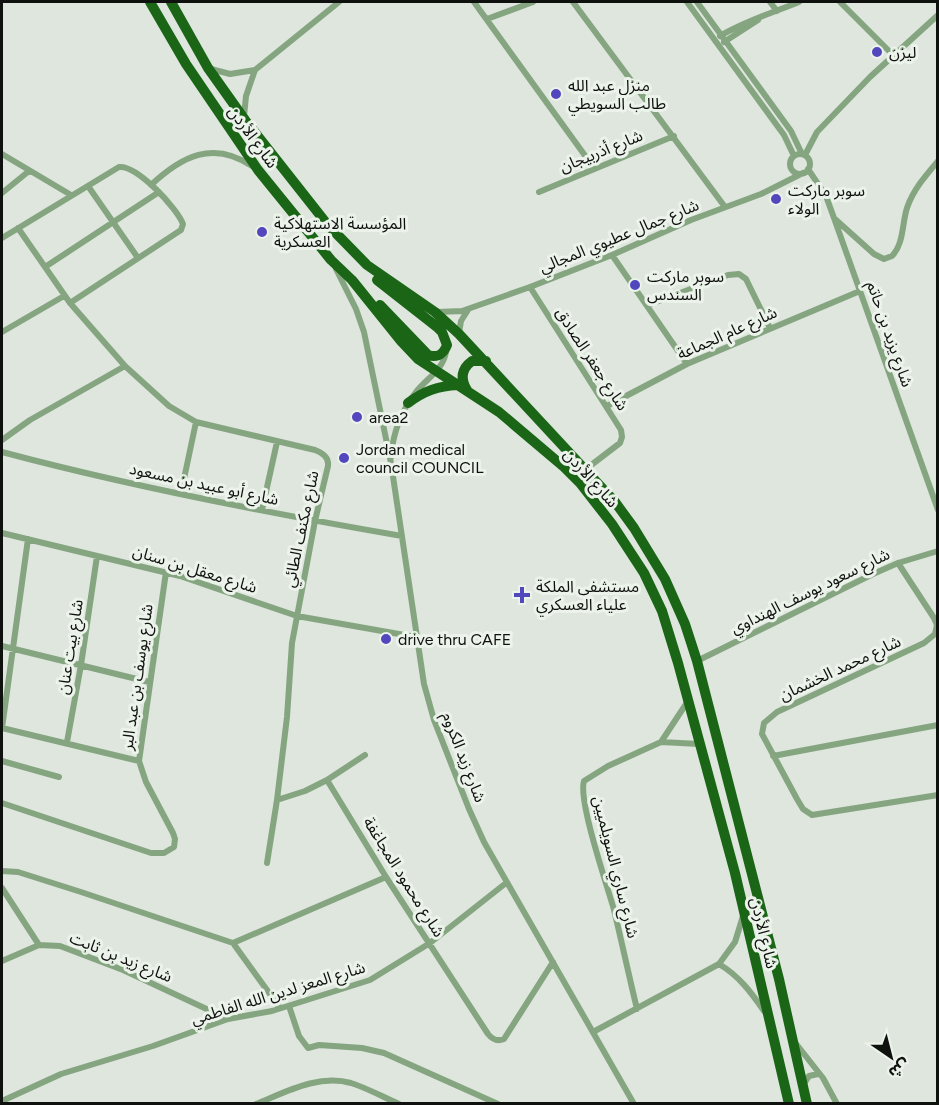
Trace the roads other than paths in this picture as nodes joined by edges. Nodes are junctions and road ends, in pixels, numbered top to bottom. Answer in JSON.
{"nodes":[{"id":1,"x":143,"y":2,"type":"edge"},
{"id":2,"x":150,"y":2,"type":"edge"},
{"id":3,"x":171,"y":2,"type":"edge"},
{"id":4,"x":339,"y":2,"type":"edge"},
{"id":5,"x":474,"y":2,"type":"edge"},
{"id":6,"x":533,"y":2,"type":"edge"},
{"id":7,"x":573,"y":2,"type":"edge"},
{"id":8,"x":687,"y":2,"type":"edge"},
{"id":9,"x":770,"y":2,"type":"edge"},
{"id":10,"x":799,"y":2,"type":"edge"},
{"id":11,"x":840,"y":2,"type":"edge"},
{"id":12,"x":700,"y":3,"type":"edge"},
{"id":13,"x":777,"y":11,"type":"junction"},
{"id":14,"x":938,"y":15,"type":"edge"},
{"id":15,"x":157,"y":16,"type":"junction"},
{"id":16,"x":760,"y":17,"type":"junction"},
{"id":17,"x":487,"y":19,"type":"junction"},
{"id":18,"x":722,"y":34,"type":"junction"},
{"id":19,"x":715,"y":39,"type":"junction"},
{"id":20,"x":726,"y":41,"type":"junction"},
{"id":21,"x":719,"y":45,"type":"junction"},
{"id":22,"x":894,"y":56,"type":"junction"},
{"id":23,"x":208,"y":68,"type":"junction"},
{"id":24,"x":255,"y":70,"type":"junction"},
{"id":25,"x":244,"y":120,"type":"junction"},
{"id":26,"x":674,"y":136,"type":"junction"},
{"id":27,"x":2,"y":154,"type":"edge"},
{"id":28,"x":804,"y":154,"type":"junction"},
{"id":29,"x":794,"y":156,"type":"junction"},
{"id":30,"x":938,"y":160,"type":"edge"},
{"id":31,"x":594,"y":168,"type":"junction"},
{"id":32,"x":792,"y":169,"type":"junction"},
{"id":33,"x":258,"y":170,"type":"junction"},
{"id":34,"x":29,"y":171,"type":"junction"},
{"id":35,"x":805,"y":171,"type":"junction"},
{"id":36,"x":778,"y":184,"type":"junction"},
{"id":37,"x":152,"y":185,"type":"junction"},
{"id":38,"x":88,"y":186,"type":"junction"},
{"id":39,"x":159,"y":192,"type":"junction"},
{"id":40,"x":539,"y":192,"type":"dead end"},
{"id":41,"x":2,"y":193,"type":"edge"},
{"id":42,"x":71,"y":195,"type":"junction"},
{"id":43,"x":725,"y":207,"type":"junction"},
{"id":44,"x":834,"y":218,"type":"junction"},
{"id":45,"x":114,"y":221,"type":"junction"},
{"id":46,"x":18,"y":228,"type":"junction"},
{"id":47,"x":2,"y":238,"type":"edge"},
{"id":48,"x":612,"y":255,"type":"junction"},
{"id":49,"x":138,"y":258,"type":"junction"},
{"id":50,"x":331,"y":260,"type":"junction"},
{"id":51,"x":367,"y":265,"type":"junction"},
{"id":52,"x":45,"y":267,"type":"junction"},
{"id":53,"x":352,"y":280,"type":"junction"},
{"id":54,"x":530,"y":287,"type":"junction"},
{"id":55,"x":860,"y":291,"type":"junction"},
{"id":56,"x":64,"y":296,"type":"junction"},
{"id":57,"x":70,"y":303,"type":"junction"},
{"id":58,"x":648,"y":305,"type":"junction"},
{"id":59,"x":468,"y":309,"type":"junction"},
{"id":60,"x":435,"y":312,"type":"junction"},
{"id":61,"x":770,"y":328,"type":"junction"},
{"id":62,"x":2,"y":332,"type":"edge"},
{"id":63,"x":459,"y":334,"type":"junction"},
{"id":64,"x":447,"y":345,"type":"junction"},
{"id":65,"x":486,"y":361,"type":"junction"},
{"id":66,"x":687,"y":364,"type":"junction"},
{"id":67,"x":125,"y":366,"type":"junction"},
{"id":68,"x":436,"y":372,"type":"junction"},
{"id":69,"x":462,"y":388,"type":"junction"},
{"id":70,"x":408,"y":403,"type":"junction"},
{"id":71,"x":607,"y":406,"type":"junction"},
{"id":72,"x":196,"y":422,"type":"junction"},
{"id":73,"x":2,"y":440,"type":"edge"},
{"id":74,"x":277,"y":442,"type":"junction"},
{"id":75,"x":2,"y":452,"type":"edge"},
{"id":76,"x":391,"y":463,"type":"junction"},
{"id":77,"x":586,"y":468,"type":"junction"},
{"id":78,"x":181,"y":493,"type":"junction"},
{"id":79,"x":262,"y":510,"type":"junction"},
{"id":80,"x":938,"y":510,"type":"edge"},
{"id":81,"x":315,"y":521,"type":"junction"},
{"id":82,"x":2,"y":533,"type":"edge"},
{"id":83,"x":402,"y":536,"type":"junction"},
{"id":84,"x":28,"y":539,"type":"junction"},
{"id":85,"x":938,"y":551,"type":"edge"},
{"id":86,"x":97,"y":556,"type":"junction"},
{"id":87,"x":898,"y":563,"type":"junction"},
{"id":88,"x":166,"y":572,"type":"junction"},
{"id":89,"x":297,"y":616,"type":"junction"},
{"id":90,"x":416,"y":637,"type":"junction"},
{"id":91,"x":2,"y":646,"type":"edge"},
{"id":92,"x":14,"y":648,"type":"junction"},
{"id":93,"x":697,"y":661,"type":"junction"},
{"id":94,"x":81,"y":665,"type":"junction"},
{"id":95,"x":149,"y":682,"type":"junction"},
{"id":96,"x":688,"y":700,"type":"junction"},
{"id":97,"x":938,"y":725,"type":"edge"},
{"id":98,"x":2,"y":728,"type":"edge"},
{"id":99,"x":67,"y":742,"type":"junction"},
{"id":100,"x":661,"y":742,"type":"junction"},
{"id":101,"x":699,"y":744,"type":"junction"},
{"id":102,"x":364,"y":755,"type":"dead end"},
{"id":103,"x":773,"y":756,"type":"junction"},
{"id":104,"x":139,"y":760,"type":"junction"},
{"id":105,"x":2,"y":761,"type":"edge"},
{"id":106,"x":59,"y":777,"type":"dead end"},
{"id":107,"x":327,"y":780,"type":"junction"},
{"id":108,"x":938,"y":795,"type":"edge"},
{"id":109,"x":277,"y":800,"type":"junction"},
{"id":110,"x":2,"y":803,"type":"edge"},
{"id":111,"x":267,"y":863,"type":"dead end"},
{"id":112,"x":2,"y":871,"type":"edge"},
{"id":113,"x":386,"y":877,"type":"junction"},
{"id":114,"x":506,"y":883,"type":"junction"},
{"id":115,"x":2,"y":888,"type":"edge"},
{"id":116,"x":744,"y":913,"type":"junction"},
{"id":117,"x":233,"y":943,"type":"junction"},
{"id":118,"x":430,"y":944,"type":"junction"},
{"id":119,"x":39,"y":945,"type":"junction"},
{"id":120,"x":2,"y":961,"type":"edge"},
{"id":121,"x":553,"y":962,"type":"junction"},
{"id":122,"x":719,"y":964,"type":"junction"},
{"id":123,"x":289,"y":1006,"type":"junction"},
{"id":124,"x":280,"y":1008,"type":"junction"},
{"id":125,"x":637,"y":1008,"type":"junction"},
{"id":126,"x":768,"y":1016,"type":"junction"},
{"id":127,"x":228,"y":1019,"type":"junction"},
{"id":128,"x":593,"y":1032,"type":"junction"},
{"id":129,"x":793,"y":1039,"type":"junction"},
{"id":130,"x":818,"y":1074,"type":"junction"},
{"id":131,"x":802,"y":1089,"type":"junction"},
{"id":132,"x":276,"y":1096,"type":"junction"},
{"id":133,"x":2,"y":1101,"type":"edge"},
{"id":134,"x":256,"y":1104,"type":"edge"},
{"id":135,"x":275,"y":1104,"type":"edge"},
{"id":136,"x":399,"y":1104,"type":"edge"},
{"id":137,"x":498,"y":1104,"type":"edge"},
{"id":138,"x":634,"y":1104,"type":"edge"},
{"id":139,"x":789,"y":1104,"type":"edge"},
{"id":140,"x":807,"y":1104,"type":"edge"},
{"id":141,"x":837,"y":1104,"type":"edge"}],
"edges":[{"from":1,"to":15,"type":"highway"},
{"from":2,"to":15,"type":"highway","name":"شارع الأردن"},
{"from":3,"to":23,"type":"highway","name":"شارع الأردن"},
{"from":4,"to":24,"type":"street"},
{"from":5,"to":17,"type":"street"},
{"from":6,"to":17,"type":"street"},
{"from":7,"to":26,"type":"street"},
{"from":8,"to":19,"type":"street"},
{"from":9,"to":13,"type":"street"},
{"from":10,"to":13,"type":"street"},
{"from":11,"to":22,"type":"street"},
{"from":12,"to":18,"type":"street"},
{"from":13,"to":16,"type":"street"},
{"from":14,"to":22,"type":"street"},
{"from":15,"to":33,"type":"highway","name":"شارع الأردن"},
{"from":16,"to":18,"type":"street"},
{"from":16,"to":20,"type":"street"},
{"from":17,"to":31,"type":"street"},
{"from":18,"to":19,"type":"street"},
{"from":18,"to":20,"type":"street"},
{"from":19,"to":21,"type":"street"},
{"from":20,"to":21,"type":"street"},
{"from":20,"to":28,"type":"street"},
{"from":21,"to":29,"type":"street"},
{"from":22,"to":28,"type":"street"},
{"from":23,"to":24,"type":"street"},
{"from":23,"to":25,"type":"highway","name":"شارع الأردن"},
{"from":24,"to":25,"type":"street"},
{"from":25,"to":51,"type":"highway","name":"شارع الأردن"},
{"from":26,"to":31,"type":"street","name":"شارع أذربيجان"},
{"from":26,"to":43,"type":"street"},
{"from":27,"to":34,"type":"street"},
{"from":28,"to":29,"type":"street"},
{"from":28,"to":35,"type":"street"},
{"from":29,"to":32,"type":"street"},
{"from":30,"to":44,"type":"street"},
{"from":31,"to":40,"type":"street","name":"شارع أذربيجان"},
{"from":32,"to":35,"type":"street"},
{"from":32,"to":36,"type":"street","name":"شارع جمال عطيوي المجالي"},
{"from":33,"to":37,"type":"street"},
{"from":33,"to":50,"type":"highway","name":"شارع الأردن"},
{"from":34,"to":41,"type":"street"},
{"from":34,"to":42,"type":"street"},
{"from":35,"to":36,"type":"street","name":"شارع جمال عطيوي المجالي"},
{"from":35,"to":44,"type":"street","name":"شارع يزيد بن حاتم"},
{"from":36,"to":43,"type":"street","name":"شارع جمال عطيوي المجالي"},
{"from":37,"to":38,"type":"street"},
{"from":37,"to":39,"type":"street"},
{"from":38,"to":42,"type":"street"},
{"from":38,"to":45,"type":"street"},
{"from":39,"to":45,"type":"street"},
{"from":39,"to":49,"type":"street"},
{"from":42,"to":46,"type":"street"},
{"from":43,"to":48,"type":"street","name":"شارع جمال عطيوي المجالي"},
{"from":44,"to":55,"type":"street","name":"شارع يزيد بن حاتم"},
{"from":45,"to":49,"type":"street"},
{"from":45,"to":52,"type":"street"},
{"from":46,"to":47,"type":"street"},
{"from":46,"to":52,"type":"street","name":"شارع مكنف الطائي"},
{"from":48,"to":54,"type":"street","name":"شارع جمال عطيوي المجالي"},
{"from":48,"to":58,"type":"street"},
{"from":49,"to":57,"type":"street"},
{"from":50,"to":53,"type":"highway","name":"شارع الأردن"},
{"from":50,"to":76,"type":"street","name":"شارع زيد الكروم"},
{"from":51,"to":60,"type":"highway","name":"شارع الأردن"},
{"from":51,"to":64,"type":"highway"},
{"from":52,"to":56,"type":"street","name":"شارع مكنف الطائي"},
{"from":53,"to":64,"type":"highway"},
{"from":53,"to":68,"type":"highway","name":"شارع الأردن"},
{"from":54,"to":59,"type":"street","name":"شارع جمال عطيوي المجالي"},
{"from":54,"to":71,"type":"street","name":"شارع جعفر الصادق"},
{"from":55,"to":61,"type":"street","name":"شارع عام الجماعة"},
{"from":55,"to":80,"type":"street","name":"شارع يزيد بن حاتم"},
{"from":56,"to":57,"type":"street","name":"شارع مكنف الطائي"},
{"from":56,"to":62,"type":"street"},
{"from":57,"to":67,"type":"street","name":"شارع مكنف الطائي"},
{"from":58,"to":61,"type":"street"},
{"from":58,"to":66,"type":"street"},
{"from":59,"to":60,"type":"street","name":"شارع جمال عطيوي المجالي"},
{"from":59,"to":63,"type":"street"},
{"from":60,"to":63,"type":"highway","name":"شارع الأردن"},
{"from":61,"to":66,"type":"street","name":"شارع عام الجماعة"},
{"from":63,"to":65,"type":"highway","name":"شارع الأردن"},
{"from":64,"to":68,"type":"street"},
{"from":65,"to":69,"type":"highway"},
{"from":65,"to":77,"type":"highway","name":"شارع الأردن"},
{"from":66,"to":71,"type":"street","name":"شارع عام الجماعة"},
{"from":67,"to":72,"type":"street","name":"شارع مكنف الطائي"},
{"from":67,"to":73,"type":"street"},
{"from":68,"to":69,"type":"highway","name":"شارع الأردن"},
{"from":68,"to":70,"type":"street","name":"شارع زيد الكروم"},
{"from":69,"to":70,"type":"highway"},
{"from":69,"to":96,"type":"highway","name":"شارع الأردن"},
{"from":70,"to":76,"type":"street","name":"شارع زيد الكروم"},
{"from":71,"to":77,"type":"street","name":"شارع جعفر الصادق"},
{"from":72,"to":74,"type":"street","name":"شارع مكنف الطائي"},
{"from":72,"to":78,"type":"street"},
{"from":74,"to":79,"type":"street"},
{"from":74,"to":81,"type":"street","name":"شارع مكنف الطائي"},
{"from":75,"to":78,"type":"street","name":"شارع أبو عبيد بن مسعود"},
{"from":76,"to":83,"type":"street","name":"شارع زيد الكروم"},
{"from":77,"to":93,"type":"highway","name":"شارع الأردن"},
{"from":78,"to":79,"type":"street","name":"شارع أبو عبيد بن مسعود"},
{"from":79,"to":81,"type":"street","name":"شارع أبو عبيد بن مسعود"},
{"from":81,"to":83,"type":"street","name":"شارع أبو عبيد بن مسعود"},
{"from":81,"to":89,"type":"street","name":"شارع مكنف الطائي"},
{"from":82,"to":84,"type":"street","name":"شارع معقل بن سنان"},
{"from":83,"to":90,"type":"street","name":"شارع زيد الكروم"},
{"from":84,"to":86,"type":"street","name":"شارع معقل بن سنان"},
{"from":84,"to":92,"type":"street"},
{"from":85,"to":87,"type":"street","name":"شارع سعود يوسف الهنداوي"},
{"from":86,"to":88,"type":"street","name":"شارع معقل بن سنان"},
{"from":86,"to":94,"type":"street","name":"شارع بيت عنان"},
{"from":87,"to":93,"type":"street","name":"شارع سعود يوسف الهنداوي"},
{"from":87,"to":103,"type":"street","name":"شارع محمد الخشمان"},
{"from":88,"to":89,"type":"street","name":"شارع معقل بن سنان"},
{"from":88,"to":95,"type":"street","name":"شارع يوسف بن عبد البر"},
{"from":89,"to":90,"type":"street","name":"شارع معقل بن سنان"},
{"from":89,"to":109,"type":"street","name":"شارع مكنف الطائي"},
{"from":90,"to":114,"type":"street","name":"شارع زيد الكروم"},
{"from":91,"to":92,"type":"street"},
{"from":92,"to":94,"type":"street"},
{"from":92,"to":98,"type":"street"},
{"from":93,"to":129,"type":"highway","name":"شارع الأردن"},
{"from":94,"to":95,"type":"street"},
{"from":94,"to":99,"type":"street","name":"شارع بيت عنان"},
{"from":95,"to":104,"type":"street","name":"شارع يوسف بن عبد البر"},
{"from":96,"to":100,"type":"street"},
{"from":96,"to":101,"type":"highway","name":"شارع الأردن"},
{"from":97,"to":103,"type":"street"},
{"from":98,"to":99,"type":"street"},
{"from":99,"to":104,"type":"street"},
{"from":100,"to":101,"type":"street","name":"شارع ساري السويلميين"},
{"from":100,"to":125,"type":"street","name":"شارع ساري السويلميين"},
{"from":101,"to":116,"type":"highway","name":"شارع الأردن"},
{"from":102,"to":107,"type":"street"},
{"from":103,"to":108,"type":"street","name":"شارع محمد الخشمان"},
{"from":104,"to":110,"type":"street","name":"شارع يوسف بن عبد البر"},
{"from":105,"to":106,"type":"street"},
{"from":107,"to":109,"type":"street"},
{"from":107,"to":113,"type":"street","name":"شارع محمود المجاغفة"},
{"from":109,"to":111,"type":"street","name":"شارع مكنف الطائي"},
{"from":112,"to":117,"type":"street"},
{"from":113,"to":117,"type":"street"},
{"from":113,"to":118,"type":"street","name":"شارع محمود المجاغفة"},
{"from":114,"to":118,"type":"street","name":"شارع المعز لدين الله الفاطمي"},
{"from":114,"to":121,"type":"street","name":"شارع زيد الكروم"},
{"from":115,"to":119,"type":"street"},
{"from":116,"to":122,"type":"street"},
{"from":116,"to":126,"type":"highway","name":"شارع الأردن"},
{"from":117,"to":124,"type":"street"},
{"from":118,"to":121,"type":"street","name":"شارع محمود المجاغفة"},
{"from":118,"to":123,"type":"street","name":"شارع المعز لدين الله الفاطمي"},
{"from":119,"to":120,"type":"street"},
{"from":119,"to":127,"type":"street","name":"شارع زيد بن ثابت"},
{"from":121,"to":128,"type":"street","name":"شارع زيد الكروم"},
{"from":122,"to":125,"type":"street"},
{"from":122,"to":126,"type":"street"},
{"from":123,"to":124,"type":"street","name":"شارع المعز لدين الله الفاطمي"},
{"from":123,"to":137,"type":"street"},
{"from":124,"to":127,"type":"street","name":"شارع المعز لدين الله الفاطمي"},
{"from":125,"to":128,"type":"street"},
{"from":126,"to":139,"type":"highway","name":"شارع الأردن"},
{"from":127,"to":133,"type":"street","name":"شارع المعز لدين الله الفاطمي"},
{"from":128,"to":138,"type":"street","name":"شارع زيد الكروم"},
{"from":129,"to":130,"type":"street"},
{"from":129,"to":131,"type":"highway","name":"شارع الأردن"},
{"from":130,"to":131,"type":"street"},
{"from":130,"to":141,"type":"street"},
{"from":131,"to":140,"type":"highway","name":"شارع الأردن"},
{"from":132,"to":134,"type":"street"},
{"from":132,"to":135,"type":"street"},
{"from":132,"to":136,"type":"street"}]}
